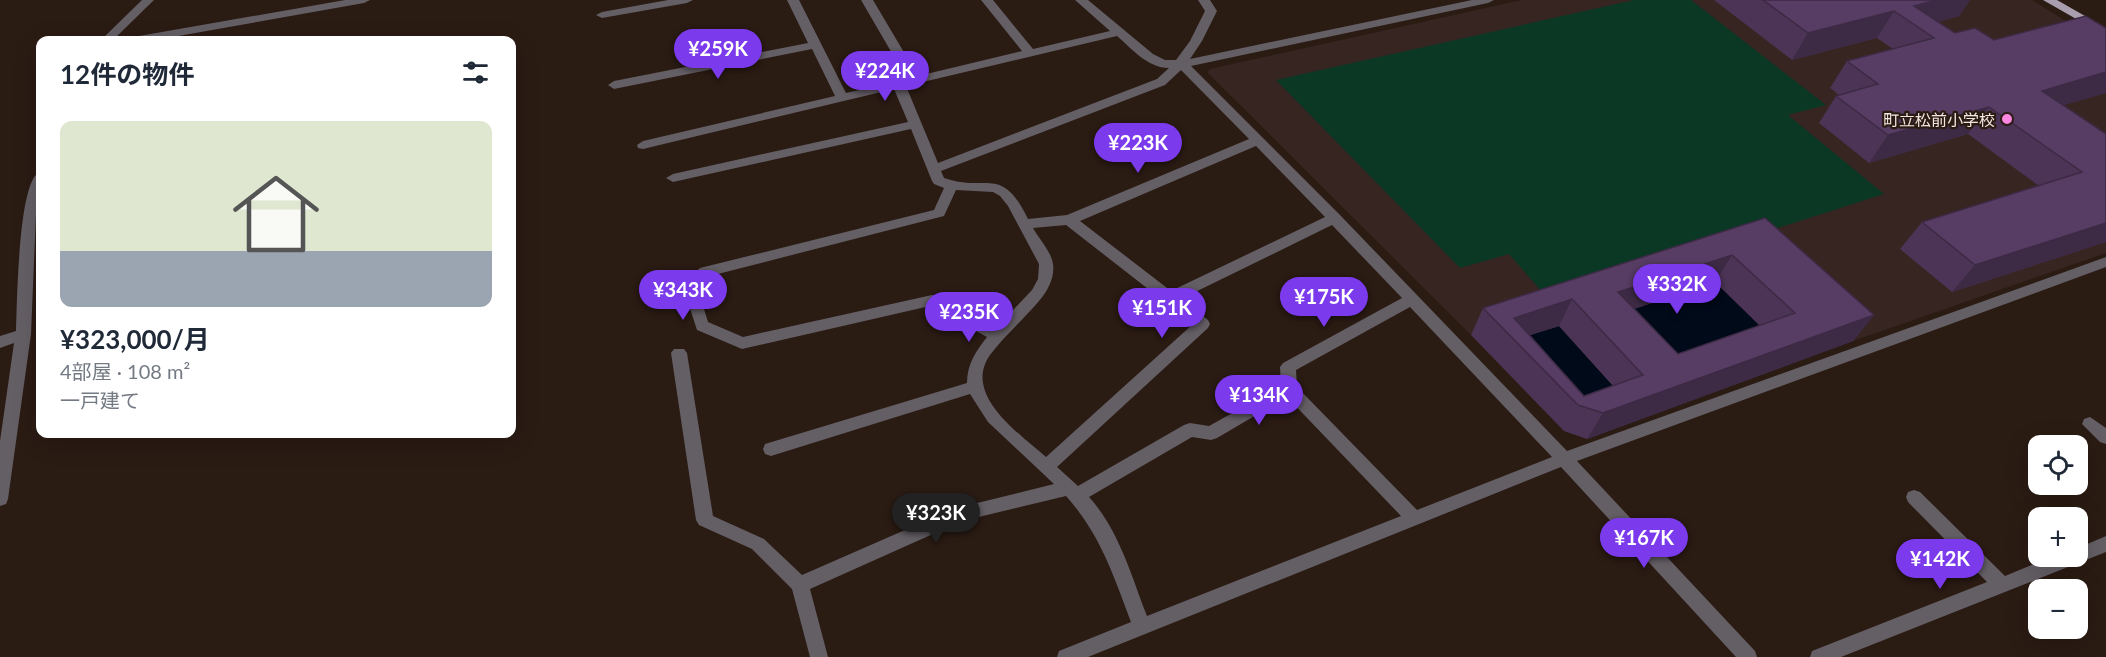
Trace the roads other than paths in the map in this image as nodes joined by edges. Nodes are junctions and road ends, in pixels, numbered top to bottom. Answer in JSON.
{"nodes":[{"id":1,"x":148,"y":0,"type":"edge"},
{"id":2,"x":364,"y":0,"type":"edge"},
{"id":3,"x":687,"y":0,"type":"edge"},
{"id":4,"x":793,"y":0,"type":"edge"},
{"id":5,"x":867,"y":0,"type":"edge"},
{"id":6,"x":987,"y":0,"type":"edge"},
{"id":7,"x":1081,"y":0,"type":"edge"},
{"id":8,"x":1204,"y":0,"type":"edge"},
{"id":9,"x":1418,"y":0,"type":"edge"},
{"id":10,"x":1488,"y":0,"type":"edge"},
{"id":11,"x":2049,"y":0,"type":"edge"},
{"id":12,"x":1430,"y":12,"type":"junction"},
{"id":13,"x":602,"y":15,"type":"dead end"},
{"id":14,"x":1119,"y":32,"type":"junction"},
{"id":15,"x":2106,"y":33,"type":"edge"},
{"id":16,"x":111,"y":36,"type":"edge"},
{"id":17,"x":162,"y":36,"type":"edge"},
{"id":18,"x":815,"y":45,"type":"junction"},
{"id":19,"x":1030,"y":53,"type":"junction"},
{"id":20,"x":1182,"y":64,"type":"junction"},
{"id":21,"x":914,"y":80,"type":"junction"},
{"id":22,"x":898,"y":83,"type":"junction"},
{"id":23,"x":614,"y":85,"type":"dead end"},
{"id":24,"x":841,"y":96,"type":"junction"},
{"id":25,"x":915,"y":124,"type":"junction"},
{"id":26,"x":1258,"y":140,"type":"junction"},
{"id":27,"x":643,"y":145,"type":"dead end"},
{"id":28,"x":934,"y":170,"type":"junction"},
{"id":29,"x":673,"y":178,"type":"dead end"},
{"id":30,"x":951,"y":187,"type":"junction"},
{"id":31,"x":36,"y":190,"type":"edge"},
{"id":32,"x":1335,"y":218,"type":"junction"},
{"id":33,"x":1069,"y":220,"type":"junction"},
{"id":34,"x":1023,"y":224,"type":"junction"},
{"id":35,"x":2106,"y":262,"type":"edge"},
{"id":36,"x":1170,"y":297,"type":"junction"},
{"id":37,"x":1412,"y":299,"type":"junction"},
{"id":38,"x":23,"y":334,"type":"junction"},
{"id":39,"x":998,"y":336,"type":"junction"},
{"id":40,"x":0,"y":342,"type":"edge"},
{"id":41,"x":679,"y":353,"type":"dead end"},
{"id":42,"x":974,"y":387,"type":"junction"},
{"id":43,"x":1289,"y":389,"type":"junction"},
{"id":44,"x":2090,"y":424,"type":"dead end"},
{"id":45,"x":2106,"y":437,"type":"edge"},
{"id":46,"x":771,"y":449,"type":"dead end"},
{"id":47,"x":1566,"y":458,"type":"junction"},
{"id":48,"x":1046,"y":467,"type":"junction"},
{"id":49,"x":1072,"y":492,"type":"junction"},
{"id":50,"x":1914,"y":497,"type":"dead end"},
{"id":51,"x":0,"y":499,"type":"edge"},
{"id":52,"x":1414,"y":518,"type":"junction"},
{"id":53,"x":2106,"y":544,"type":"edge"},
{"id":54,"x":2088,"y":551,"type":"edge"},
{"id":55,"x":2048,"y":567,"type":"edge"},
{"id":56,"x":800,"y":585,"type":"junction"},
{"id":57,"x":2002,"y":585,"type":"junction"},
{"id":58,"x":1142,"y":627,"type":"junction"},
{"id":59,"x":819,"y":657,"type":"edge"},
{"id":60,"x":1066,"y":657,"type":"edge"},
{"id":61,"x":1748,"y":657,"type":"edge"},
{"id":62,"x":1819,"y":657,"type":"edge"}],
"edges":[{"from":1,"to":16,"type":"street"},
{"from":2,"to":17,"type":"street"},
{"from":3,"to":13,"type":"street"},
{"from":4,"to":18,"type":"street"},
{"from":5,"to":21,"type":"street"},
{"from":6,"to":19,"type":"street"},
{"from":7,"to":14,"type":"street"},
{"from":8,"to":20,"type":"street"},
{"from":9,"to":12,"type":"street"},
{"from":10,"to":12,"type":"street"},
{"from":11,"to":15,"type":"main road"},
{"from":12,"to":20,"type":"street"},
{"from":14,"to":19,"type":"street"},
{"from":14,"to":20,"type":"street"},
{"from":18,"to":23,"type":"street"},
{"from":18,"to":24,"type":"street"},
{"from":19,"to":21,"type":"street"},
{"from":20,"to":26,"type":"street"},
{"from":20,"to":28,"type":"street"},
{"from":21,"to":22,"type":"street"},
{"from":22,"to":24,"type":"street"},
{"from":22,"to":25,"type":"street"},
{"from":24,"to":27,"type":"street"},
{"from":25,"to":28,"type":"street"},
{"from":25,"to":29,"type":"street"},
{"from":26,"to":32,"type":"street"},
{"from":26,"to":33,"type":"street"},
{"from":28,"to":30,"type":"street"},
{"from":30,"to":34,"type":"street"},
{"from":30,"to":39,"type":"street"},
{"from":31,"to":38,"type":"street"},
{"from":32,"to":36,"type":"street"},
{"from":32,"to":37,"type":"street"},
{"from":33,"to":34,"type":"street"},
{"from":33,"to":36,"type":"street"},
{"from":34,"to":39,"type":"street"},
{"from":35,"to":47,"type":"street"},
{"from":36,"to":48,"type":"street"},
{"from":37,"to":43,"type":"street"},
{"from":37,"to":47,"type":"street"},
{"from":38,"to":40,"type":"street"},
{"from":38,"to":51,"type":"street"},
{"from":39,"to":42,"type":"street"},
{"from":41,"to":56,"type":"street"},
{"from":42,"to":46,"type":"street"},
{"from":42,"to":48,"type":"street"},
{"from":43,"to":49,"type":"street"},
{"from":43,"to":52,"type":"street"},
{"from":44,"to":45,"type":"street"},
{"from":47,"to":52,"type":"street"},
{"from":47,"to":61,"type":"street"},
{"from":48,"to":49,"type":"street"},
{"from":49,"to":56,"type":"street"},
{"from":49,"to":58,"type":"street"},
{"from":50,"to":57,"type":"street"},
{"from":52,"to":58,"type":"street"},
{"from":53,"to":54,"type":"street"},
{"from":55,"to":57,"type":"street"},
{"from":56,"to":59,"type":"street"},
{"from":57,"to":62,"type":"street"},
{"from":58,"to":60,"type":"street"}]}
